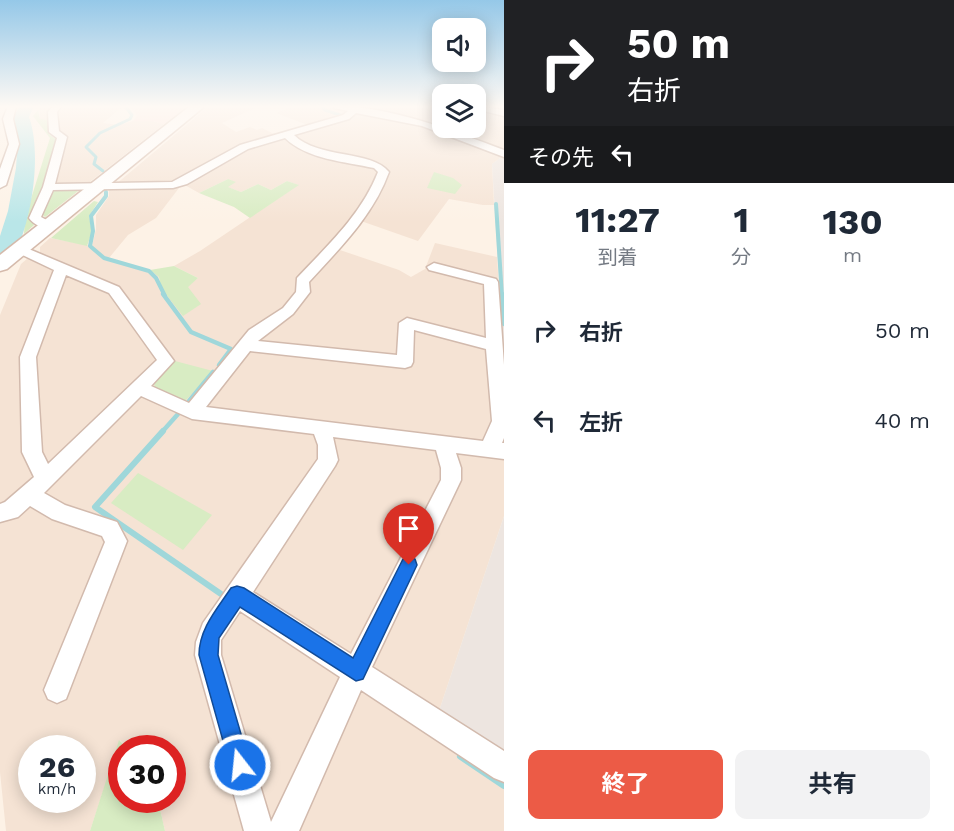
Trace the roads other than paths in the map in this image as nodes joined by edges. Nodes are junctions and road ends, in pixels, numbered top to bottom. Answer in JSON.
{"nodes":[{"id":1,"x":14,"y":145,"type":"edge"},
{"id":2,"x":60,"y":145,"type":"edge"},
{"id":3,"x":150,"y":145,"type":"edge"},
{"id":4,"x":257,"y":145,"type":"edge"},
{"id":5,"x":301,"y":145,"type":"edge"},
{"id":6,"x":480,"y":145,"type":"edge"},
{"id":7,"x":504,"y":154,"type":"edge"},
{"id":8,"x":4,"y":161,"type":"edge"},
{"id":9,"x":0,"y":185,"type":"edge"},
{"id":10,"x":100,"y":185,"type":"junction"},
{"id":11,"x":49,"y":187,"type":"junction"},
{"id":12,"x":50,"y":225,"type":"junction"},
{"id":13,"x":19,"y":250,"type":"junction"},
{"id":14,"x":0,"y":265,"type":"edge"},
{"id":15,"x":434,"y":267,"type":"dead end"},
{"id":16,"x":62,"y":268,"type":"junction"},
{"id":17,"x":246,"y":345,"type":"junction"},
{"id":18,"x":494,"y":346,"type":"junction"},
{"id":19,"x":140,"y":388,"type":"junction"},
{"id":20,"x":192,"y":412,"type":"junction"},
{"id":21,"x":321,"y":429,"type":"junction"},
{"id":22,"x":443,"y":443,"type":"junction"},
{"id":23,"x":496,"y":450,"type":"edge"},
{"id":24,"x":37,"y":486,"type":"junction"},
{"id":25,"x":0,"y":513,"type":"edge"},
{"id":26,"x":237,"y":595,"type":"junction"},
{"id":27,"x":356,"y":672,"type":"junction"},
{"id":28,"x":57,"y":690,"type":"dead end"},
{"id":29,"x":504,"y":768,"type":"edge"},
{"id":30,"x":259,"y":831,"type":"edge"},
{"id":31,"x":283,"y":831,"type":"edge"}],
"edges":[{"from":1,"to":8,"type":"street"},
{"from":2,"to":11,"type":"street"},
{"from":3,"to":10,"type":"street"},
{"from":4,"to":10,"type":"street"},
{"from":5,"to":17,"type":"street"},
{"from":6,"to":7,"type":"street"},
{"from":8,"to":9,"type":"street"},
{"from":10,"to":11,"type":"street"},
{"from":10,"to":12,"type":"street"},
{"from":11,"to":12,"type":"street"},
{"from":12,"to":13,"type":"street"},
{"from":13,"to":14,"type":"street"},
{"from":13,"to":16,"type":"street"},
{"from":15,"to":18,"type":"street"},
{"from":16,"to":19,"type":"street"},
{"from":16,"to":24,"type":"street"},
{"from":17,"to":18,"type":"street"},
{"from":17,"to":20,"type":"street"},
{"from":18,"to":23,"type":"street"},
{"from":19,"to":20,"type":"street"},
{"from":19,"to":24,"type":"street"},
{"from":20,"to":21,"type":"street"},
{"from":21,"to":22,"type":"street"},
{"from":21,"to":26,"type":"street"},
{"from":22,"to":23,"type":"street"},
{"from":22,"to":27,"type":"street"},
{"from":24,"to":25,"type":"street"},
{"from":24,"to":28,"type":"street"},
{"from":26,"to":27,"type":"street"},
{"from":26,"to":30,"type":"street"},
{"from":27,"to":29,"type":"street"},
{"from":27,"to":31,"type":"street"}]}
